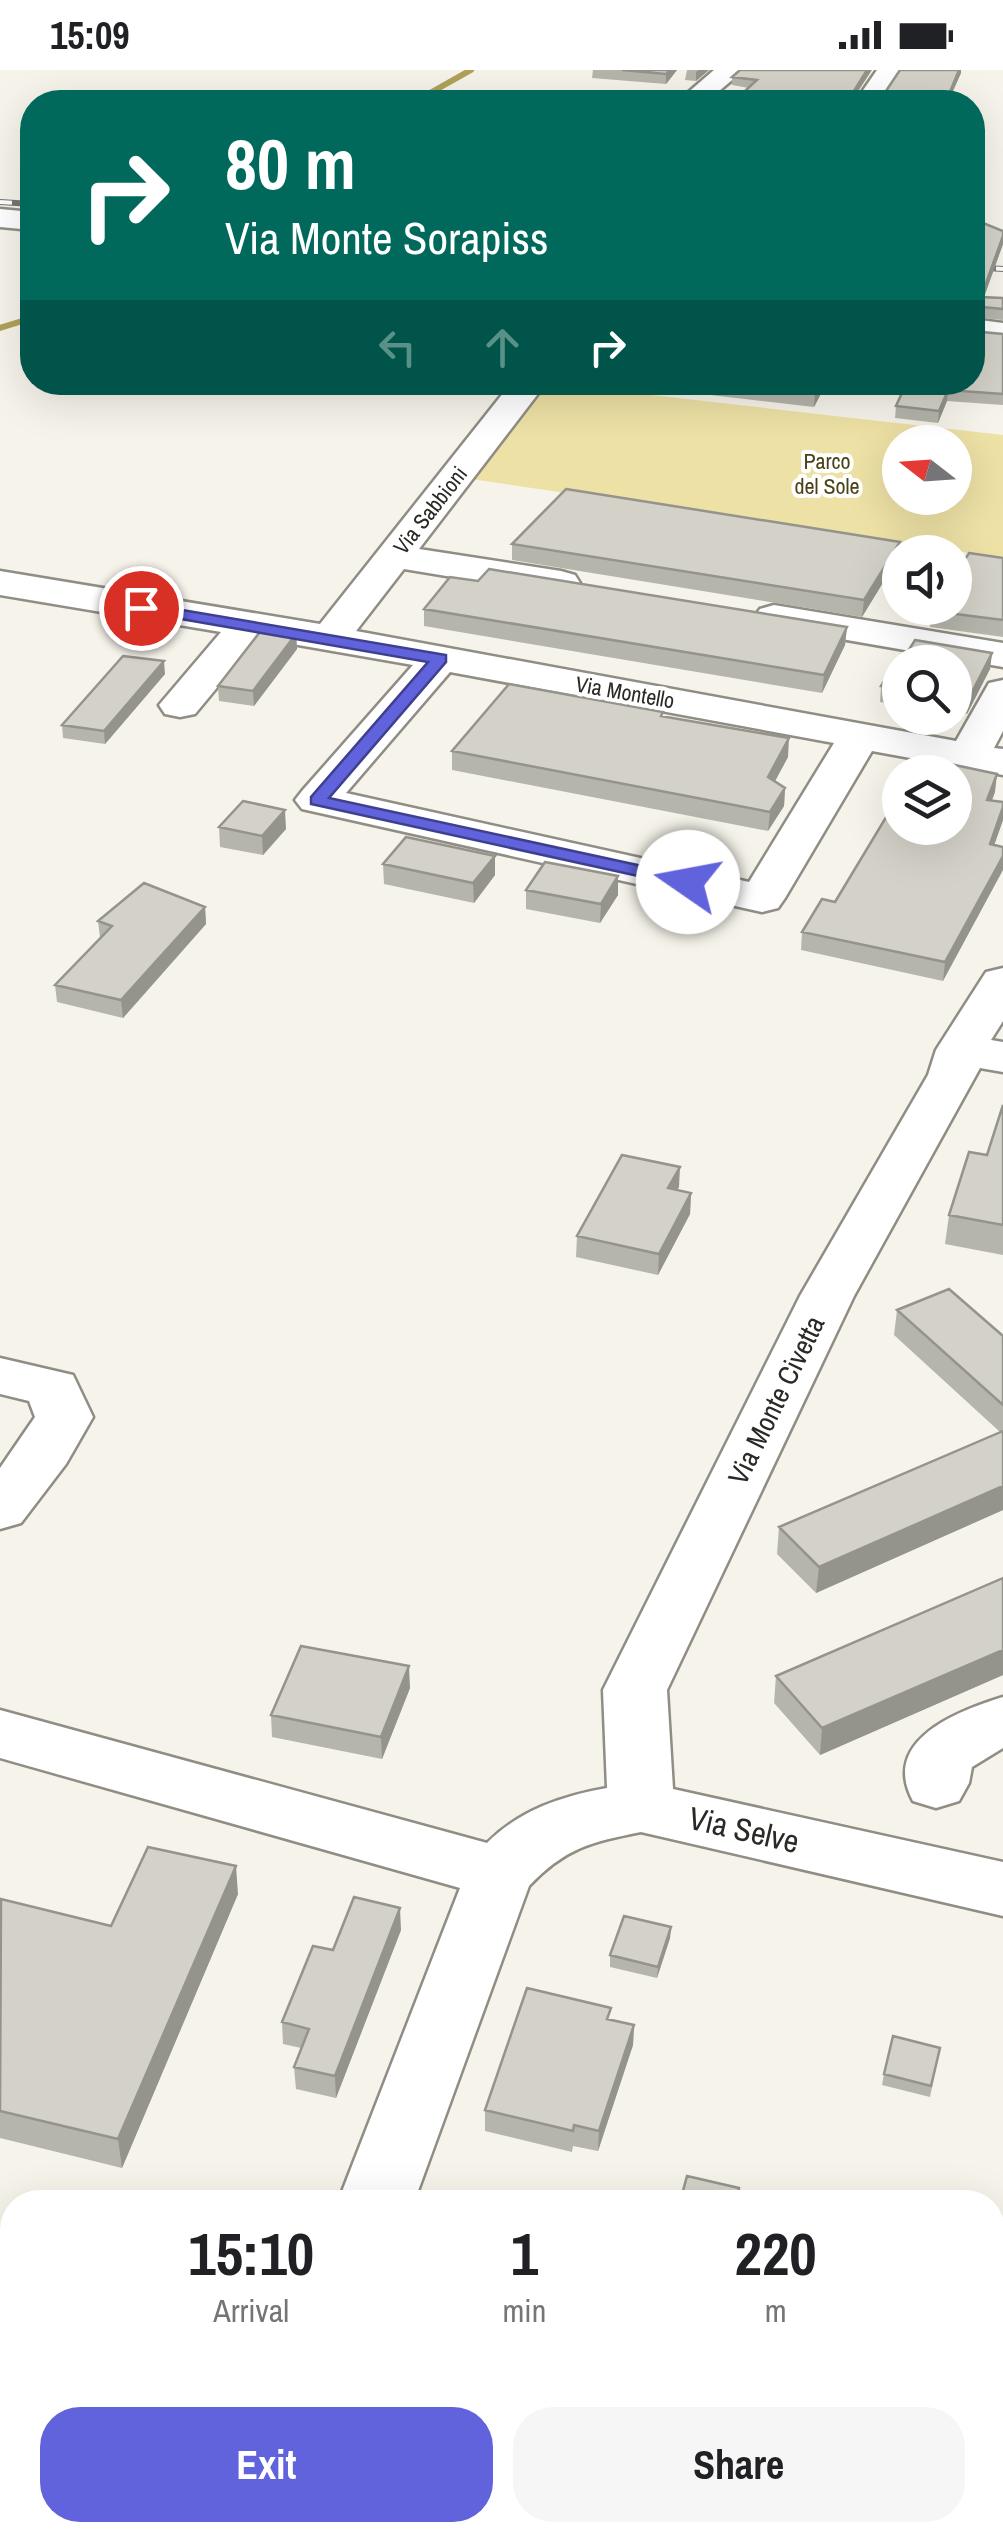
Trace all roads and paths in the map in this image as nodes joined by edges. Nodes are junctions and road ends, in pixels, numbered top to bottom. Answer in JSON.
{"nodes":[{"id":1,"x":731,"y":70,"type":"edge"},
{"id":2,"x":705,"y":90,"type":"edge"},
{"id":3,"x":520,"y":395,"type":"edge"},
{"id":4,"x":394,"y":556,"type":"junction"},
{"id":5,"x":0,"y":584,"type":"edge"},
{"id":6,"x":594,"y":588,"type":"edge"},
{"id":7,"x":730,"y":610,"type":"edge"},
{"id":8,"x":247,"y":626,"type":"junction"},
{"id":9,"x":330,"y":638,"type":"junction"},
{"id":10,"x":1003,"y":654,"type":"edge"},
{"id":11,"x":440,"y":658,"type":"junction"},
{"id":12,"x":1003,"y":692,"type":"edge"},
{"id":13,"x":180,"y":704,"type":"dead end"},
{"id":14,"x":860,"y":736,"type":"junction"},
{"id":15,"x":986,"y":759,"type":"edge"},
{"id":16,"x":1003,"y":982,"type":"edge"},
{"id":17,"x":982,"y":1053,"type":"edge"},
{"id":18,"x":0,"y":1376,"type":"edge"},
{"id":19,"x":0,"y":1509,"type":"edge"},
{"id":20,"x":1003,"y":1721,"type":"edge"},
{"id":21,"x":0,"y":1734,"type":"edge"},
{"id":22,"x":936,"y":1784,"type":"dead end"},
{"id":23,"x":641,"y":1807,"type":"junction"},
{"id":24,"x":500,"y":1872,"type":"junction"},
{"id":25,"x":1003,"y":1889,"type":"edge"},
{"id":26,"x":381,"y":2190,"type":"edge"}],
"edges":[{"from":1,"to":2,"type":"street"},
{"from":3,"to":4,"type":"street","name":"Via Sabbioni"},
{"from":4,"to":6,"type":"street"},
{"from":4,"to":9,"type":"street","name":"Via Sabbioni"},
{"from":5,"to":8,"type":"street","name":"Via Montello"},
{"from":7,"to":10,"type":"street"},
{"from":8,"to":9,"type":"street","name":"Via Montello"},
{"from":8,"to":13,"type":"street"},
{"from":9,"to":11,"type":"street","name":"Via Montello"},
{"from":11,"to":14,"type":"street","name":"Via Montello"},
{"from":11,"to":14,"type":"street"},
{"from":12,"to":15,"type":"street"},
{"from":14,"to":15,"type":"street","name":"Via Montello"},
{"from":16,"to":17,"type":"street"},
{"from":17,"to":23,"type":"street","name":"Via Monte Civetta"},
{"from":18,"to":19,"type":"street"},
{"from":20,"to":22,"type":"street"},
{"from":21,"to":24,"type":"street"},
{"from":23,"to":24,"type":"street","name":"Via Selve"},
{"from":23,"to":25,"type":"street","name":"Via Selve"},
{"from":24,"to":26,"type":"street","name":"Via Selve"}]}
